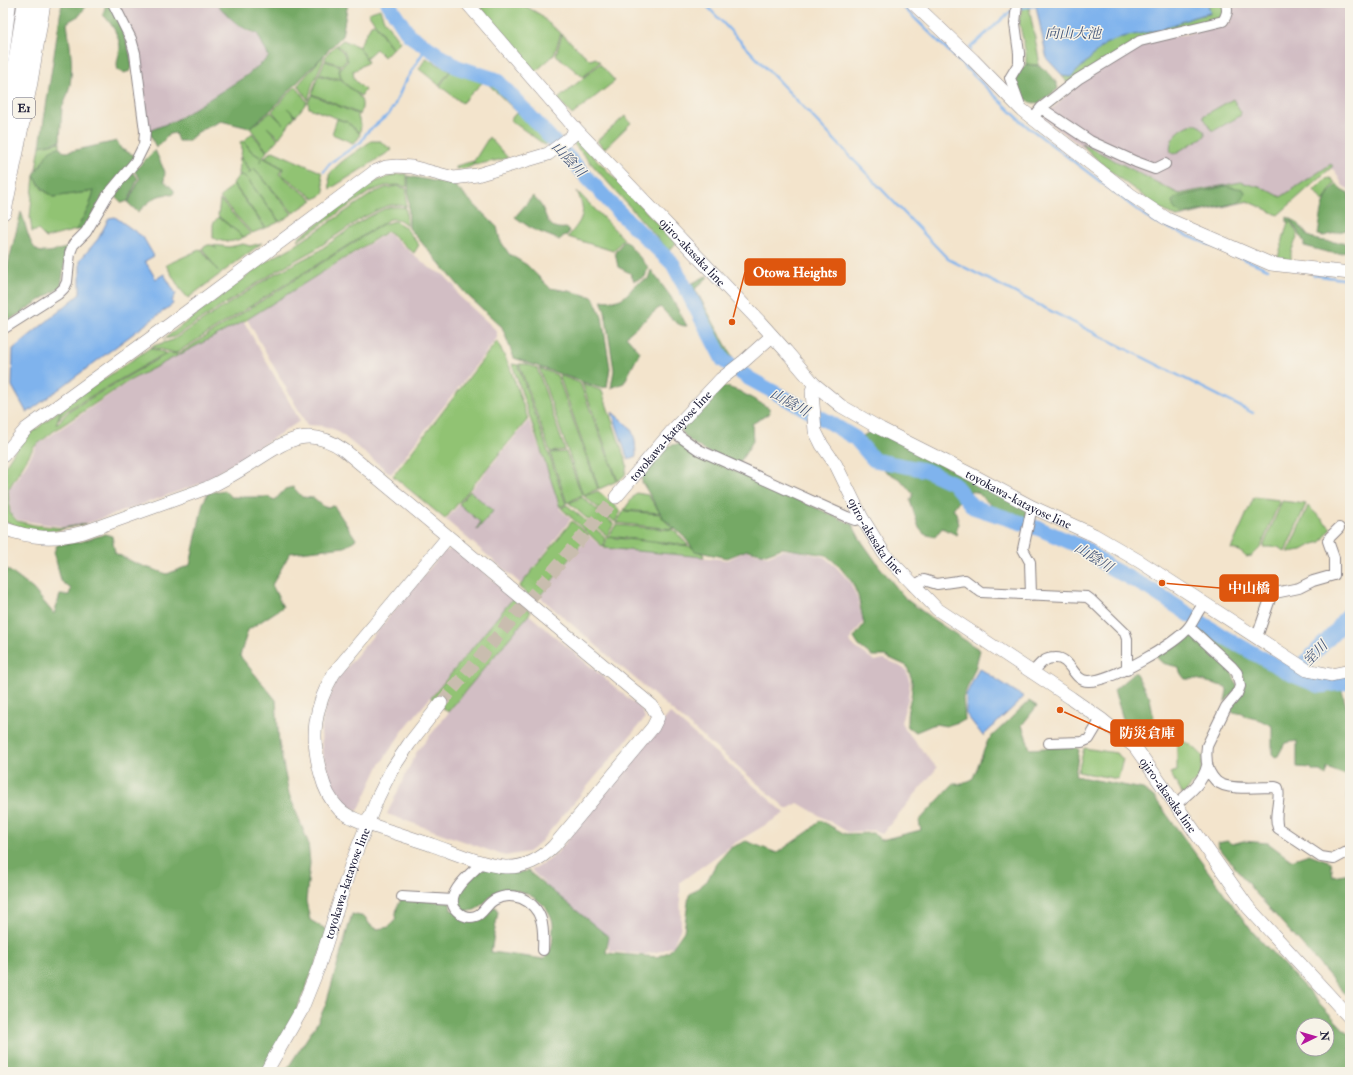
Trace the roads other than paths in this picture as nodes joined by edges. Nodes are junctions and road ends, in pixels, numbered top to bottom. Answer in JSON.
{"nodes":[{"id":1,"x":11,"y":3,"type":"edge"},
{"id":2,"x":26,"y":3,"type":"edge"},
{"id":3,"x":42,"y":3,"type":"edge"},
{"id":4,"x":113,"y":3,"type":"edge"},
{"id":5,"x":467,"y":3,"type":"edge"},
{"id":6,"x":913,"y":3,"type":"edge"},
{"id":7,"x":1017,"y":3,"type":"edge"},
{"id":8,"x":1226,"y":3,"type":"edge"},
{"id":9,"x":3,"y":65,"type":"edge"},
{"id":10,"x":1041,"y":108,"type":"junction"},
{"id":11,"x":1022,"y":110,"type":"junction"},
{"id":12,"x":1033,"y":118,"type":"junction"},
{"id":13,"x":574,"y":132,"type":"junction"},
{"id":14,"x":3,"y":137,"type":"edge"},
{"id":15,"x":1165,"y":164,"type":"dead end"},
{"id":16,"x":3,"y":211,"type":"edge"},
{"id":17,"x":1350,"y":274,"type":"edge"},
{"id":18,"x":3,"y":329,"type":"edge"},
{"id":19,"x":772,"y":336,"type":"junction"},
{"id":20,"x":813,"y":388,"type":"junction"},
{"id":21,"x":672,"y":430,"type":"junction"},
{"id":22,"x":3,"y":456,"type":"edge"},
{"id":23,"x":616,"y":497,"type":"tunnel mouth"},
{"id":24,"x":1032,"y":507,"type":"junction"},
{"id":25,"x":862,"y":518,"type":"junction"},
{"id":26,"x":3,"y":528,"type":"edge"},
{"id":27,"x":1339,"y":528,"type":"dead end"},
{"id":28,"x":448,"y":537,"type":"junction"},
{"id":29,"x":914,"y":586,"type":"junction"},
{"id":30,"x":1031,"y":595,"type":"junction"},
{"id":31,"x":1204,"y":604,"type":"junction"},
{"id":32,"x":1190,"y":626,"type":"junction"},
{"id":33,"x":1257,"y":637,"type":"junction"},
{"id":34,"x":1126,"y":670,"type":"junction"},
{"id":35,"x":1350,"y":671,"type":"edge"},
{"id":36,"x":1033,"y":672,"type":"junction"},
{"id":37,"x":441,"y":703,"type":"tunnel mouth"},
{"id":38,"x":1101,"y":719,"type":"junction"},
{"id":39,"x":1049,"y":743,"type":"dead end"},
{"id":40,"x":1207,"y":766,"type":"junction"},
{"id":41,"x":1175,"y":805,"type":"junction"},
{"id":42,"x":367,"y":824,"type":"junction"},
{"id":43,"x":1350,"y":852,"type":"edge"},
{"id":44,"x":483,"y":862,"type":"junction"},
{"id":45,"x":402,"y":897,"type":"dead end"},
{"id":46,"x":453,"y":900,"type":"junction"},
{"id":47,"x":543,"y":950,"type":"dead end"},
{"id":48,"x":1350,"y":1018,"type":"edge"},
{"id":49,"x":266,"y":1072,"type":"edge"}],
"edges":[{"from":1,"to":9,"type":"street"},
{"from":2,"to":14,"type":"highway","number":"E1"},
{"from":3,"to":16,"type":"highway","number":"E1"},
{"from":4,"to":18,"type":"street"},
{"from":5,"to":13,"type":"street","name":"ojiro-akasaka line"},
{"from":6,"to":11,"type":"street"},
{"from":7,"to":11,"type":"street"},
{"from":8,"to":10,"type":"street"},
{"from":10,"to":12,"type":"street"},
{"from":10,"to":15,"type":"street"},
{"from":11,"to":12,"type":"street"},
{"from":12,"to":17,"type":"street"},
{"from":13,"to":19,"type":"street","name":"ojiro-akasaka line"},
{"from":13,"to":22,"type":"street"},
{"from":19,"to":20,"type":"street","name":"ojiro-akasaka line"},
{"from":19,"to":21,"type":"street","name":"toyokawa-katayose line"},
{"from":20,"to":24,"type":"street","name":"toyokawa-katayose line"},
{"from":20,"to":25,"type":"street","name":"ojiro-akasaka line"},
{"from":21,"to":23,"type":"street","name":"toyokawa-katayose line"},
{"from":21,"to":25,"type":"street"},
{"from":24,"to":30,"type":"street"},
{"from":24,"to":31,"type":"street","name":"toyokawa-katayose line"},
{"from":25,"to":29,"type":"street","name":"ojiro-akasaka line"},
{"from":26,"to":28,"type":"street"},
{"from":27,"to":33,"type":"street"},
{"from":28,"to":42,"type":"street"},
{"from":28,"to":44,"type":"street"},
{"from":29,"to":30,"type":"street"},
{"from":29,"to":36,"type":"street","name":"ojiro-akasaka line"},
{"from":30,"to":34,"type":"street"},
{"from":31,"to":32,"type":"street"},
{"from":31,"to":33,"type":"street","name":"toyokawa-katayose line"},
{"from":32,"to":34,"type":"street"},
{"from":32,"to":40,"type":"street"},
{"from":33,"to":35,"type":"street","name":"toyokawa-katayose line"},
{"from":34,"to":36,"type":"street"},
{"from":36,"to":38,"type":"street","name":"ojiro-akasaka line"},
{"from":37,"to":42,"type":"street","name":"toyokawa-katayose line"},
{"from":38,"to":39,"type":"street"},
{"from":38,"to":41,"type":"street","name":"ojiro-akasaka line"},
{"from":40,"to":41,"type":"street"},
{"from":40,"to":43,"type":"street"},
{"from":41,"to":48,"type":"street","name":"ojiro-akasaka line"},
{"from":42,"to":44,"type":"street"},
{"from":42,"to":49,"type":"street","name":"toyokawa-katayose line"},
{"from":44,"to":46,"type":"street"},
{"from":45,"to":46,"type":"street"},
{"from":46,"to":47,"type":"street"}]}
